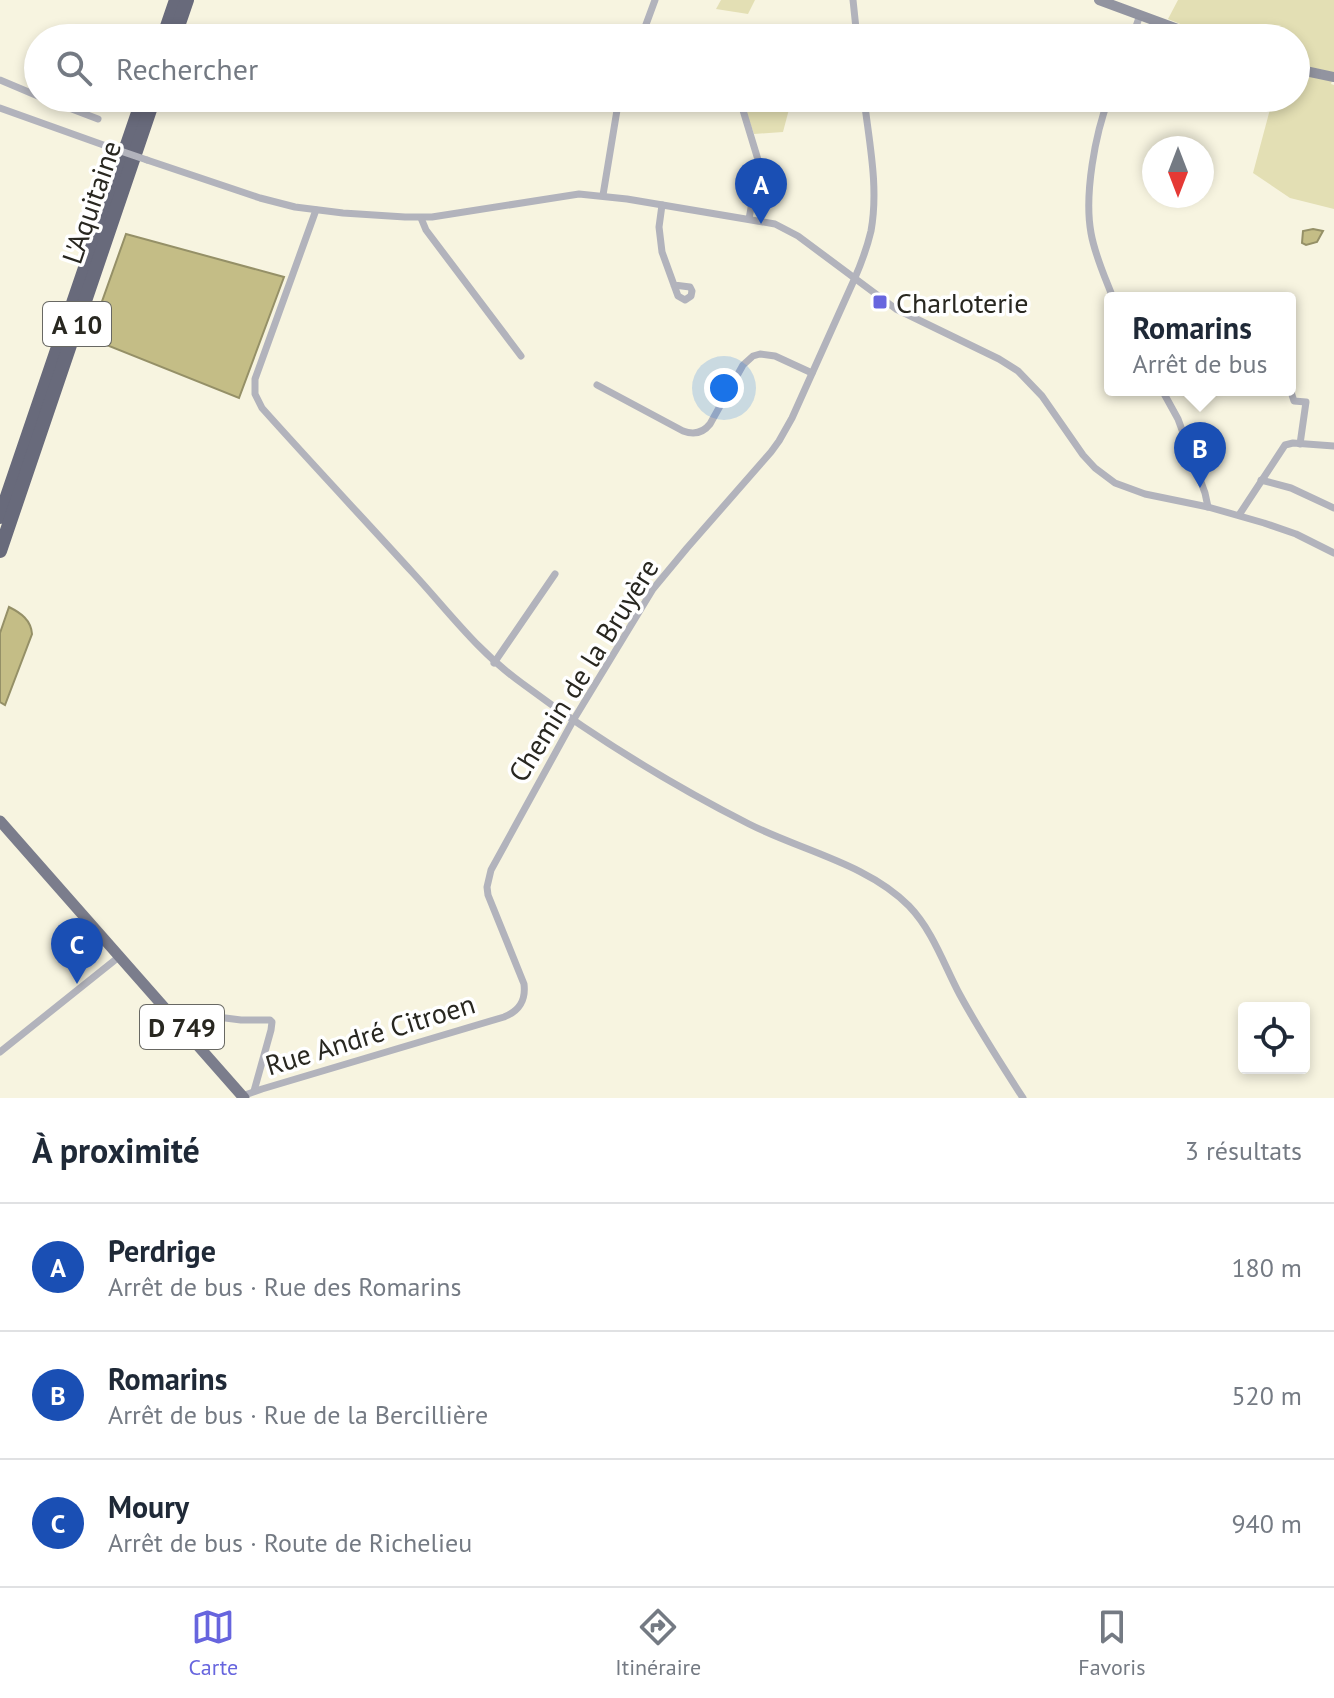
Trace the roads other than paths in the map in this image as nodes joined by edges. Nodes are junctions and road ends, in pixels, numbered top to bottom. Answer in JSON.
{"nodes":[{"id":1,"x":176,"y":0,"type":"edge"},
{"id":2,"x":187,"y":0,"type":"edge"},
{"id":3,"x":655,"y":0,"type":"edge"},
{"id":4,"x":853,"y":0,"type":"edge"},
{"id":5,"x":1099,"y":0,"type":"edge"},
{"id":6,"x":1140,"y":15,"type":"junction"},
{"id":7,"x":168,"y":24,"type":"edge"},
{"id":8,"x":179,"y":24,"type":"edge"},
{"id":9,"x":646,"y":24,"type":"edge"},
{"id":10,"x":856,"y":24,"type":"edge"},
{"id":11,"x":1137,"y":24,"type":"edge"},
{"id":12,"x":1164,"y":24,"type":"edge"},
{"id":13,"x":1310,"y":72,"type":"edge"},
{"id":14,"x":1334,"y":77,"type":"edge"},
{"id":15,"x":0,"y":80,"type":"edge"},
{"id":16,"x":24,"y":90,"type":"edge"},
{"id":17,"x":0,"y":108,"type":"edge"},
{"id":18,"x":80,"y":112,"type":"edge"},
{"id":19,"x":138,"y":112,"type":"edge"},
{"id":20,"x":149,"y":112,"type":"edge"},
{"id":21,"x":617,"y":112,"type":"edge"},
{"id":22,"x":744,"y":112,"type":"edge"},
{"id":23,"x":865,"y":112,"type":"edge"},
{"id":24,"x":1104,"y":112,"type":"edge"},
{"id":25,"x":98,"y":119,"type":"dead end"},
{"id":26,"x":603,"y":195,"type":"junction"},
{"id":27,"x":662,"y":205,"type":"junction"},
{"id":28,"x":316,"y":210,"type":"junction"},
{"id":29,"x":421,"y":218,"type":"junction"},
{"id":30,"x":749,"y":219,"type":"junction"},
{"id":31,"x":854,"y":280,"type":"junction"},
{"id":32,"x":674,"y":285,"type":"dead end"},
{"id":33,"x":1111,"y":292,"type":"edge"},
{"id":34,"x":521,"y":356,"type":"dead end"},
{"id":35,"x":812,"y":373,"type":"junction"},
{"id":36,"x":597,"y":385,"type":"dead end"},
{"id":37,"x":1165,"y":396,"type":"edge"},
{"id":38,"x":1292,"y":396,"type":"edge"},
{"id":39,"x":1300,"y":444,"type":"junction"},
{"id":40,"x":1334,"y":446,"type":"edge"},
{"id":41,"x":1261,"y":480,"type":"junction"},
{"id":42,"x":1208,"y":507,"type":"junction"},
{"id":43,"x":1334,"y":508,"type":"edge"},
{"id":44,"x":1239,"y":515,"type":"junction"},
{"id":45,"x":0,"y":517,"type":"edge"},
{"id":46,"x":0,"y":551,"type":"edge"},
{"id":47,"x":1334,"y":553,"type":"edge"},
{"id":48,"x":555,"y":574,"type":"dead end"},
{"id":49,"x":494,"y":663,"type":"junction"},
{"id":50,"x":574,"y":719,"type":"junction"},
{"id":51,"x":0,"y":821,"type":"edge"},
{"id":52,"x":120,"y":956,"type":"junction"},
{"id":53,"x":511,"y":1014,"type":"joint"},
{"id":54,"x":173,"y":1016,"type":"junction"},
{"id":55,"x":0,"y":1052,"type":"edge"},
{"id":56,"x":247,"y":1095,"type":"edge"},
{"id":57,"x":1023,"y":1098,"type":"edge"}],
"edges":[{"from":1,"to":7,"type":"highway"},
{"from":2,"to":8,"type":"highway"},
{"from":3,"to":9,"type":"street"},
{"from":4,"to":10,"type":"street"},
{"from":5,"to":6,"type":"main road"},
{"from":6,"to":11,"type":"street"},
{"from":6,"to":12,"type":"main road"},
{"from":13,"to":14,"type":"main road"},
{"from":15,"to":16,"type":"street"},
{"from":17,"to":28,"type":"street","bridge":true},
{"from":18,"to":25,"type":"street"},
{"from":19,"to":45,"type":"highway","name":"L'Aquitaine","number":"A 10"},
{"from":20,"to":46,"type":"highway","name":"L'Aquitaine","number":"A 10"},
{"from":21,"to":26,"type":"street"},
{"from":22,"to":30,"type":"street"},
{"from":23,"to":31,"type":"street","name":"Chemin de la Bruyère"},
{"from":24,"to":33,"type":"street"},
{"from":26,"to":27,"type":"street"},
{"from":26,"to":29,"type":"street"},
{"from":27,"to":30,"type":"street"},
{"from":27,"to":32,"type":"street"},
{"from":28,"to":29,"type":"street"},
{"from":28,"to":49,"type":"street"},
{"from":29,"to":34,"type":"street"},
{"from":30,"to":31,"type":"street"},
{"from":31,"to":35,"type":"street","name":"Chemin de la Bruyère"},
{"from":31,"to":42,"type":"street"},
{"from":35,"to":36,"type":"street"},
{"from":35,"to":50,"type":"street","name":"Chemin de la Bruyère"},
{"from":37,"to":42,"type":"street"},
{"from":38,"to":39,"type":"street"},
{"from":39,"to":40,"type":"street"},
{"from":39,"to":41,"type":"street"},
{"from":41,"to":43,"type":"street"},
{"from":41,"to":44,"type":"street"},
{"from":42,"to":44,"type":"street"},
{"from":44,"to":47,"type":"street"},
{"from":48,"to":49,"type":"street"},
{"from":49,"to":50,"type":"street"},
{"from":50,"to":53,"type":"street","name":"Chemin de la Bruyère"},
{"from":50,"to":57,"type":"street"},
{"from":51,"to":52,"type":"main road","number":"D 749"},
{"from":52,"to":54,"type":"main road","number":"D 749"},
{"from":52,"to":55,"type":"street"},
{"from":53,"to":56,"type":"street","name":"Rue André Citroen"},
{"from":54,"to":56,"type":"main road","number":"D 749"},
{"from":54,"to":56,"type":"street"}]}
